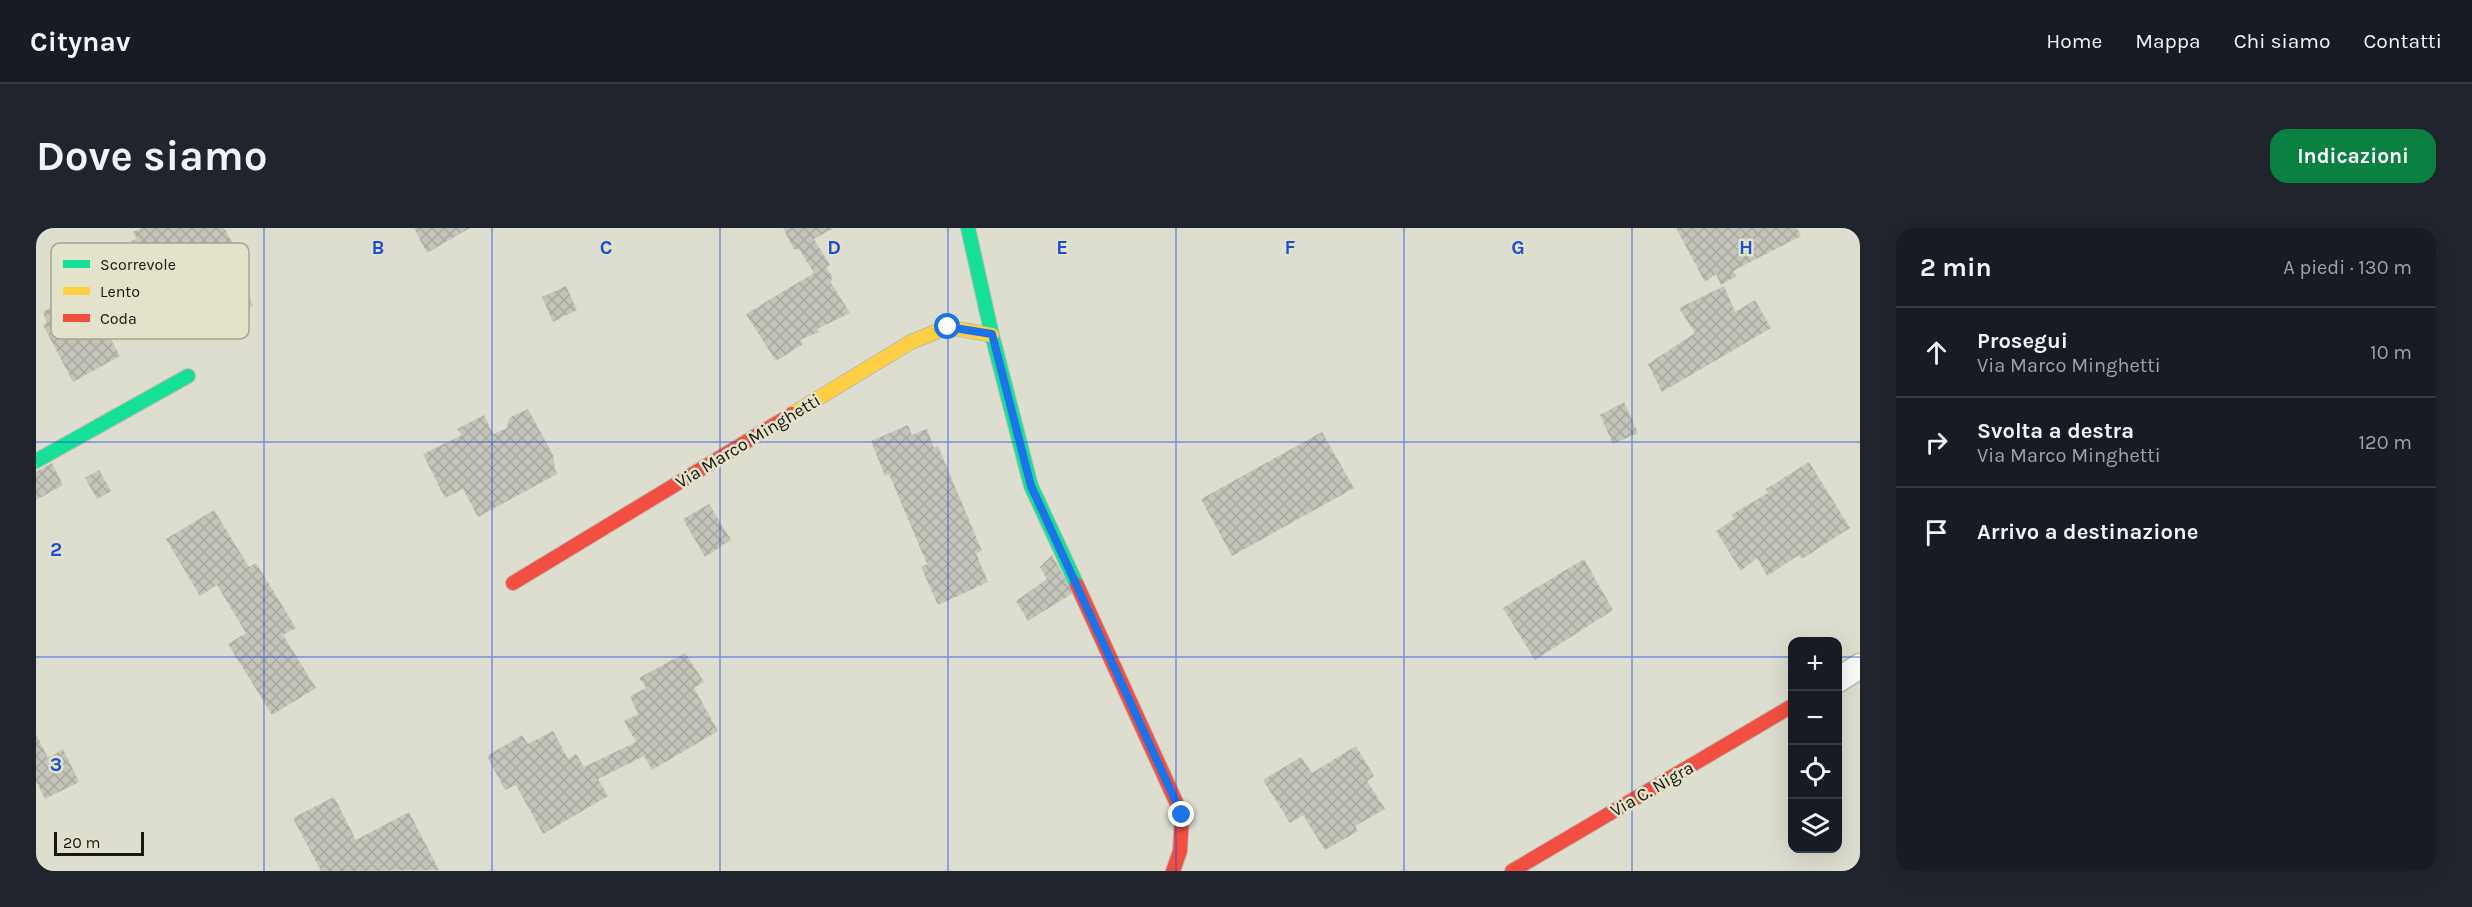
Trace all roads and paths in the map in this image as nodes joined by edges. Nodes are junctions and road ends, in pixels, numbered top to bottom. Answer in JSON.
{"nodes":[{"id":1,"x":968,"y":228,"type":"edge"},
{"id":2,"x":992,"y":334,"type":"junction"},
{"id":3,"x":188,"y":376,"type":"dead end"},
{"id":4,"x":36,"y":461,"type":"edge"},
{"id":5,"x":513,"y":583,"type":"dead end"},
{"id":6,"x":1860,"y":666,"type":"edge"},
{"id":7,"x":1842,"y":677,"type":"edge"},
{"id":8,"x":1788,"y":708,"type":"edge"},
{"id":9,"x":1173,"y":871,"type":"edge"},
{"id":10,"x":1512,"y":871,"type":"edge"}],
"edges":[{"from":1,"to":2,"type":"street"},
{"from":2,"to":5,"type":"street","name":"Via Marco Minghetti"},
{"from":2,"to":9,"type":"street"},
{"from":3,"to":4,"type":"street"},
{"from":6,"to":7,"type":"street"},
{"from":8,"to":10,"type":"street","name":"Via C. Nigra"}]}
